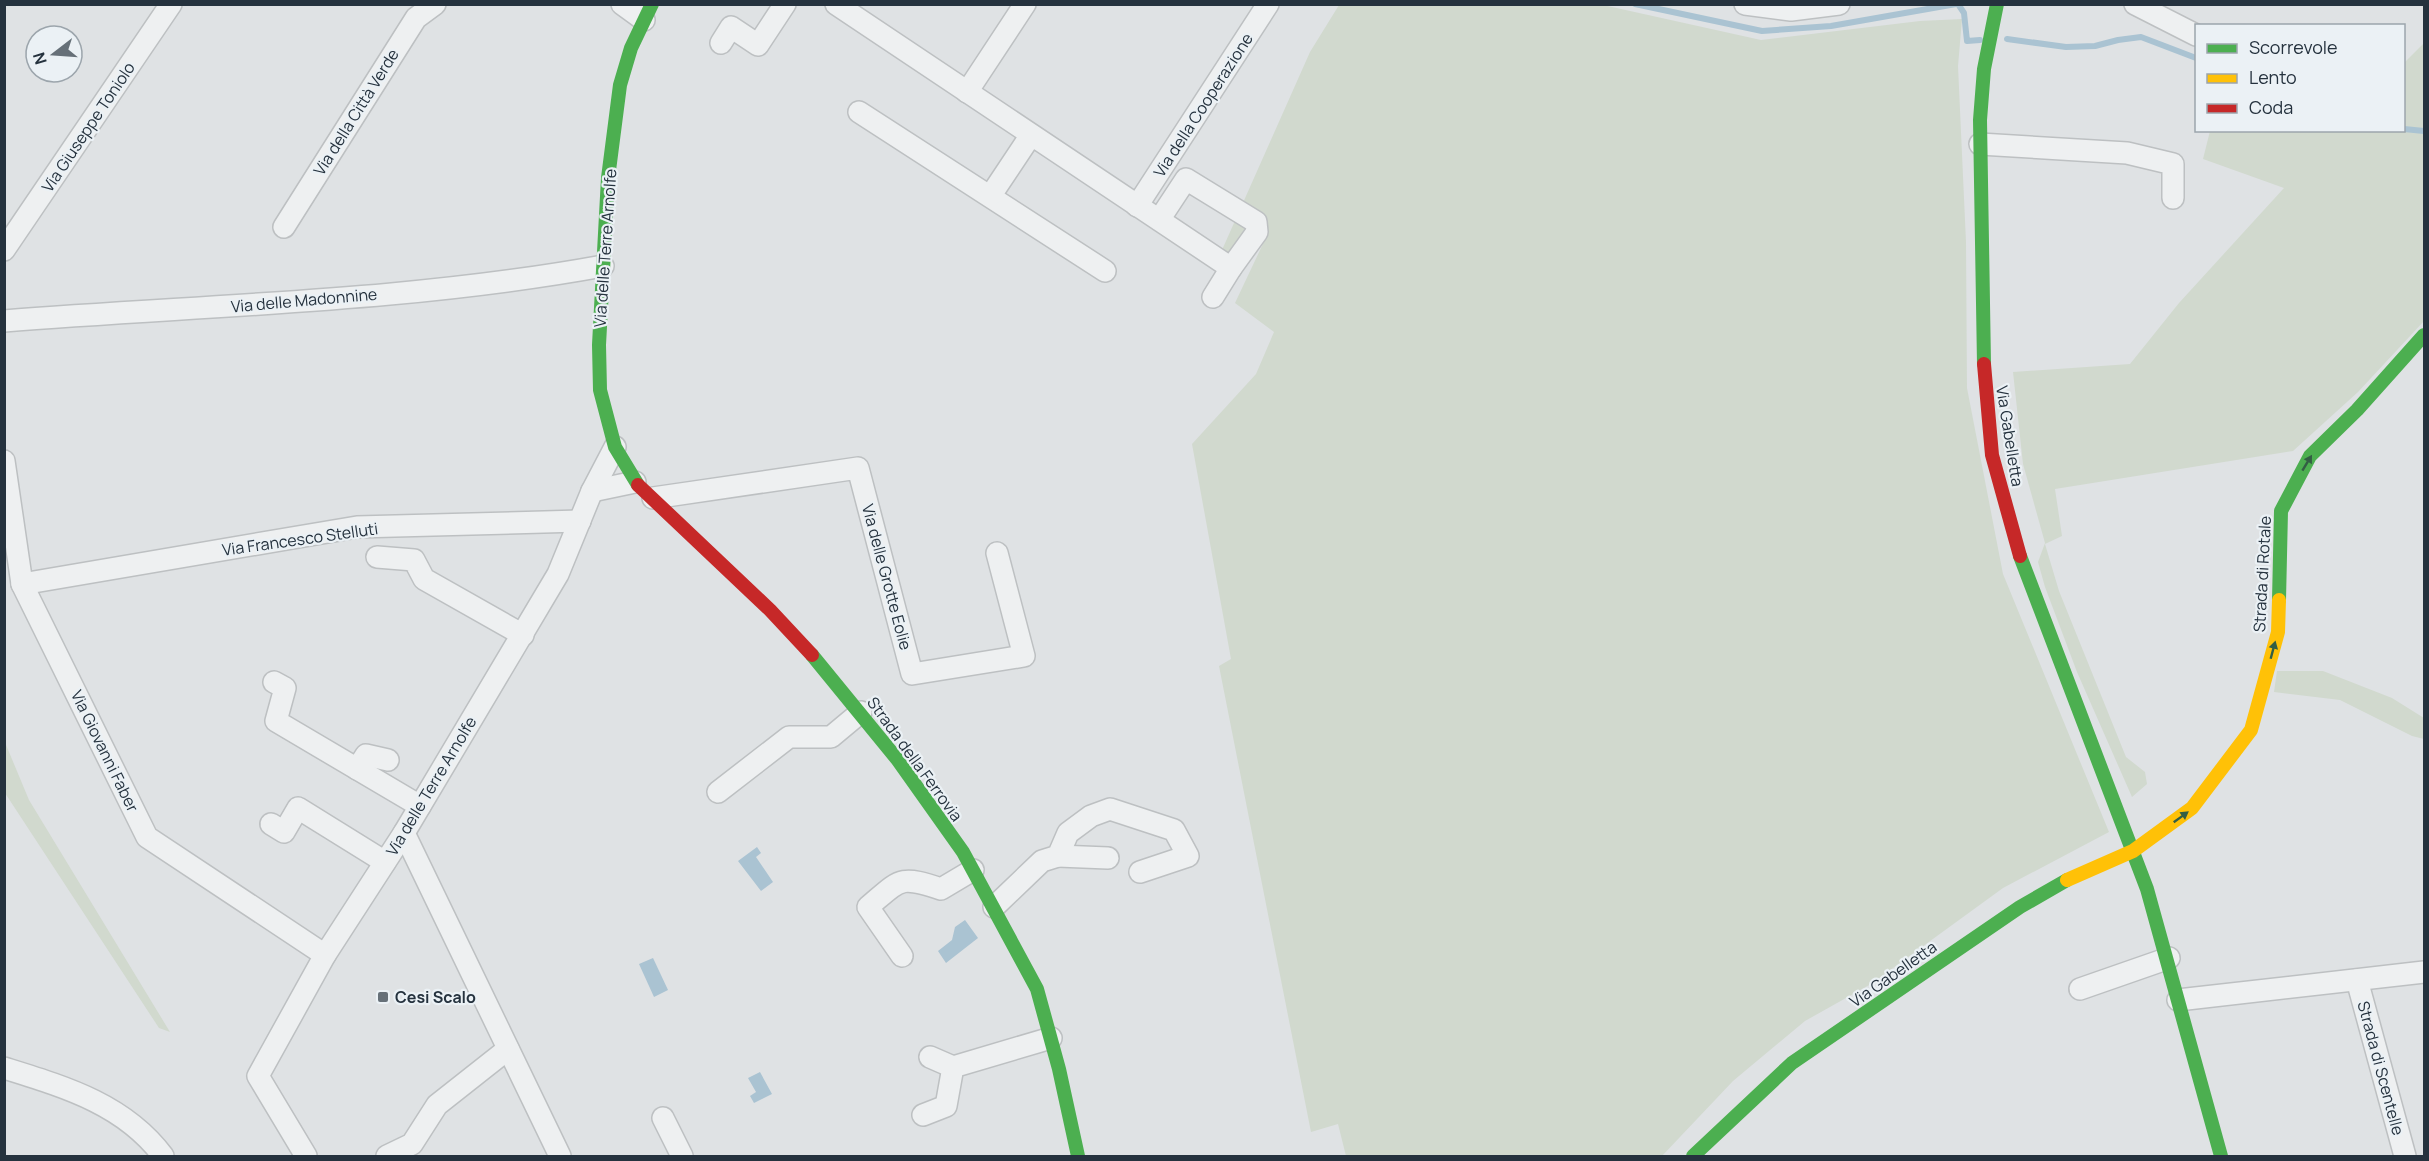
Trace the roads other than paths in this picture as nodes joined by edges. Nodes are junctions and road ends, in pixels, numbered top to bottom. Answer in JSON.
{"nodes":[{"id":1,"x":171,"y":4,"type":"edge"},
{"id":2,"x":435,"y":4,"type":"edge"},
{"id":3,"x":622,"y":4,"type":"edge"},
{"id":4,"x":785,"y":4,"type":"edge"},
{"id":5,"x":836,"y":4,"type":"edge"},
{"id":6,"x":1025,"y":4,"type":"edge"},
{"id":7,"x":1268,"y":4,"type":"edge"},
{"id":8,"x":1745,"y":4,"type":"edge"},
{"id":9,"x":1839,"y":4,"type":"edge"},
{"id":10,"x":1997,"y":4,"type":"edge"},
{"id":11,"x":2135,"y":4,"type":"edge"},
{"id":12,"x":648,"y":12,"type":"edge"},
{"id":13,"x":2195,"y":34,"type":"edge"},
{"id":14,"x":721,"y":43,"type":"dead end"},
{"id":15,"x":967,"y":92,"type":"junction"},
{"id":16,"x":859,"y":112,"type":"dead end"},
{"id":17,"x":1031,"y":135,"type":"junction"},
{"id":18,"x":1980,"y":144,"type":"junction"},
{"id":19,"x":991,"y":195,"type":"junction"},
{"id":20,"x":2173,"y":198,"type":"dead end"},
{"id":21,"x":1137,"y":206,"type":"junction"},
{"id":22,"x":1159,"y":220,"type":"junction"},
{"id":23,"x":284,"y":227,"type":"dead end"},
{"id":24,"x":4,"y":250,"type":"edge"},
{"id":25,"x":603,"y":266,"type":"junction"},
{"id":26,"x":1232,"y":268,"type":"junction"},
{"id":27,"x":1105,"y":271,"type":"dead end"},
{"id":28,"x":1213,"y":297,"type":"dead end"},
{"id":29,"x":4,"y":321,"type":"edge"},
{"id":30,"x":2424,"y":335,"type":"edge"},
{"id":31,"x":615,"y":447,"type":"junction"},
{"id":32,"x":4,"y":461,"type":"edge"},
{"id":33,"x":635,"y":482,"type":"junction"},
{"id":34,"x":592,"y":491,"type":"junction"},
{"id":35,"x":653,"y":498,"type":"junction"},
{"id":36,"x":580,"y":520,"type":"junction"},
{"id":37,"x":997,"y":553,"type":"dead end"},
{"id":38,"x":377,"y":557,"type":"dead end"},
{"id":39,"x":22,"y":584,"type":"junction"},
{"id":40,"x":523,"y":635,"type":"junction"},
{"id":41,"x":274,"y":682,"type":"dead end"},
{"id":42,"x":861,"y":712,"type":"junction"},
{"id":43,"x":388,"y":760,"type":"dead end"},
{"id":44,"x":357,"y":769,"type":"junction"},
{"id":45,"x":718,"y":792,"type":"dead end"},
{"id":46,"x":420,"y":806,"type":"junction"},
{"id":47,"x":271,"y":824,"type":"dead end"},
{"id":48,"x":404,"y":833,"type":"junction"},
{"id":49,"x":2133,"y":851,"type":"junction"},
{"id":50,"x":1058,"y":856,"type":"junction"},
{"id":51,"x":1108,"y":858,"type":"dead end"},
{"id":52,"x":385,"y":862,"type":"junction"},
{"id":53,"x":972,"y":870,"type":"junction"},
{"id":54,"x":1140,"y":872,"type":"dead end"},
{"id":55,"x":994,"y":907,"type":"junction"},
{"id":56,"x":325,"y":955,"type":"junction"},
{"id":57,"x":902,"y":956,"type":"dead end"},
{"id":58,"x":2169,"y":958,"type":"junction"},
{"id":59,"x":2424,"y":972,"type":"edge"},
{"id":60,"x":2357,"y":980,"type":"junction"},
{"id":61,"x":2080,"y":989,"type":"dead end"},
{"id":62,"x":2178,"y":1000,"type":"junction"},
{"id":63,"x":1051,"y":1038,"type":"junction"},
{"id":64,"x":508,"y":1049,"type":"junction"},
{"id":65,"x":930,"y":1057,"type":"dead end"},
{"id":66,"x":953,"y":1067,"type":"junction"},
{"id":67,"x":4,"y":1068,"type":"edge"},
{"id":68,"x":923,"y":1114,"type":"dead end"},
{"id":69,"x":663,"y":1118,"type":"dead end"},
{"id":70,"x":2411,"y":1154,"type":"edge"},
{"id":71,"x":163,"y":1156,"type":"edge"},
{"id":72,"x":306,"y":1156,"type":"edge"},
{"id":73,"x":387,"y":1156,"type":"edge"},
{"id":74,"x":560,"y":1156,"type":"edge"},
{"id":75,"x":682,"y":1156,"type":"edge"},
{"id":76,"x":1078,"y":1156,"type":"edge"},
{"id":77,"x":1693,"y":1156,"type":"edge"},
{"id":78,"x":2221,"y":1156,"type":"edge"}],
"edges":[{"from":1,"to":24,"type":"street","name":"Via Giuseppe Toniolo"},
{"from":2,"to":23,"type":"street","name":"Via della Città Verde"},
{"from":3,"to":12,"type":"street"},
{"from":4,"to":14,"type":"street"},
{"from":5,"to":15,"type":"street"},
{"from":6,"to":15,"type":"street"},
{"from":7,"to":21,"type":"street","name":"Via della Cooperazione"},
{"from":8,"to":9,"type":"street"},
{"from":10,"to":18,"type":"street","name":"Via Gabelletta"},
{"from":11,"to":13,"type":"street"},
{"from":12,"to":25,"type":"street","name":"Via delle Terre Arnolfe"},
{"from":15,"to":17,"type":"street"},
{"from":16,"to":19,"type":"street"},
{"from":17,"to":19,"type":"street"},
{"from":17,"to":21,"type":"street"},
{"from":18,"to":20,"type":"street"},
{"from":18,"to":49,"type":"street","name":"Via Gabelletta"},
{"from":19,"to":27,"type":"street"},
{"from":21,"to":22,"type":"street"},
{"from":22,"to":26,"type":"street"},
{"from":22,"to":26,"type":"street","name":"Via della Cooperazione"},
{"from":25,"to":29,"type":"street","name":"Via delle Madonnine"},
{"from":25,"to":31,"type":"street","name":"Via delle Terre Arnolfe"},
{"from":26,"to":28,"type":"street"},
{"from":49,"to":30,"type":"street","name":"Strada di Rotale","one_way":true},
{"from":31,"to":33,"type":"street","name":"Strada della Ferrovia"},
{"from":31,"to":34,"type":"street","name":"Via delle Terre Arnolfe"},
{"from":32,"to":39,"type":"street","name":"Via Giovanni Faber"},
{"from":33,"to":34,"type":"street"},
{"from":33,"to":35,"type":"street","name":"Strada della Ferrovia"},
{"from":34,"to":36,"type":"street","name":"Via delle Terre Arnolfe"},
{"from":35,"to":37,"type":"street","name":"Via delle Grotte Eolie"},
{"from":35,"to":42,"type":"street","name":"Strada della Ferrovia"},
{"from":36,"to":39,"type":"street","name":"Via Francesco Stelluti"},
{"from":36,"to":40,"type":"street","name":"Via delle Terre Arnolfe"},
{"from":38,"to":40,"type":"street"},
{"from":39,"to":56,"type":"street","name":"Via Giovanni Faber"},
{"from":40,"to":46,"type":"street","name":"Via delle Terre Arnolfe"},
{"from":41,"to":44,"type":"street"},
{"from":42,"to":45,"type":"street"},
{"from":42,"to":53,"type":"street","name":"Strada della Ferrovia"},
{"from":43,"to":44,"type":"street"},
{"from":44,"to":46,"type":"street"},
{"from":46,"to":48,"type":"street","name":"Via delle Terre Arnolfe"},
{"from":47,"to":52,"type":"street"},
{"from":48,"to":52,"type":"street","name":"Via delle Terre Arnolfe"},
{"from":48,"to":64,"type":"street"},
{"from":49,"to":58,"type":"street","name":"Via Gabelletta"},
{"from":49,"to":77,"type":"street","name":"Via Gabelletta"},
{"from":50,"to":51,"type":"street"},
{"from":50,"to":54,"type":"street"},
{"from":50,"to":55,"type":"street"},
{"from":52,"to":56,"type":"street","name":"Via delle Terre Arnolfe"},
{"from":53,"to":55,"type":"street","name":"Strada della Ferrovia"},
{"from":53,"to":57,"type":"street"},
{"from":55,"to":63,"type":"street","name":"Strada della Ferrovia"},
{"from":56,"to":72,"type":"street","name":"Via delle Terre Arnolfe"},
{"from":58,"to":61,"type":"street"},
{"from":58,"to":62,"type":"street","name":"Via Gabelletta"},
{"from":59,"to":60,"type":"street","name":"Strada di Scentelle"},
{"from":60,"to":62,"type":"street","name":"Strada di Scentelle"},
{"from":60,"to":70,"type":"street","name":"Strada di Scentelle"},
{"from":62,"to":78,"type":"street","name":"Via Gabelletta"},
{"from":63,"to":66,"type":"street"},
{"from":63,"to":76,"type":"street","name":"Strada della Ferrovia"},
{"from":64,"to":73,"type":"street"},
{"from":64,"to":74,"type":"street"},
{"from":65,"to":66,"type":"street"},
{"from":66,"to":68,"type":"street"},
{"from":67,"to":71,"type":"street"},
{"from":69,"to":75,"type":"street"}]}
